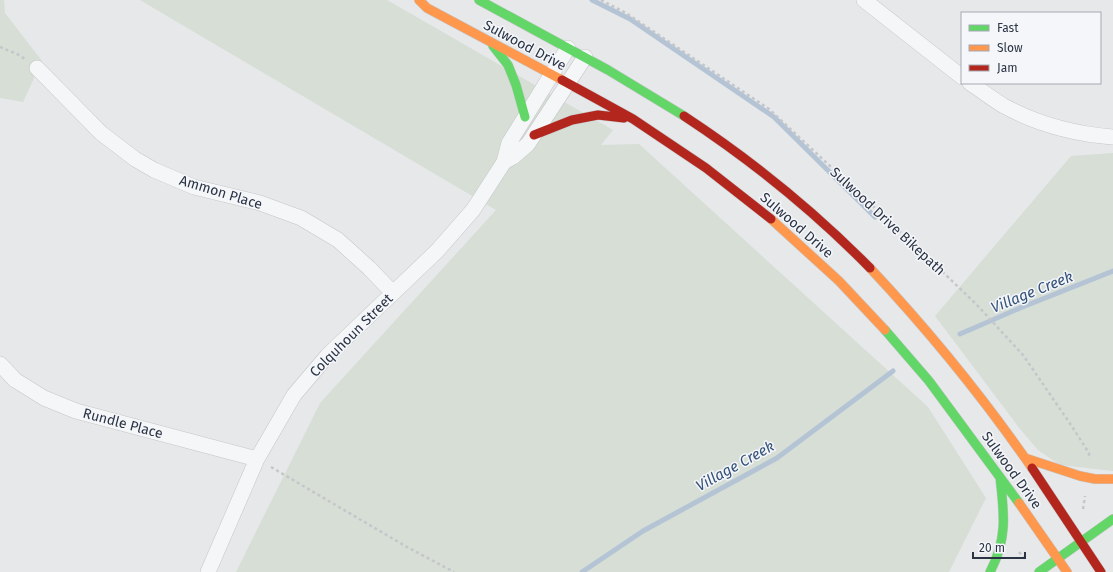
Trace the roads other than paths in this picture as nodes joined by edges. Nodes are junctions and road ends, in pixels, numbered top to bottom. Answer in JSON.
{"nodes":[{"id":1,"x":419,"y":0,"type":"edge"},
{"id":2,"x":479,"y":0,"type":"edge"},
{"id":3,"x":864,"y":0,"type":"edge"},
{"id":4,"x":491,"y":43,"type":"junction"},
{"id":5,"x":568,"y":48,"type":"junction"},
{"id":6,"x":585,"y":58,"type":"junction"},
{"id":7,"x":37,"y":68,"type":"road end"},
{"id":8,"x":551,"y":74,"type":"junction"},
{"id":9,"x":961,"y":76,"type":"edge"},
{"id":10,"x":569,"y":83,"type":"junction"},
{"id":11,"x":971,"y":84,"type":"edge"},
{"id":12,"x":525,"y":117,"type":"junction"},
{"id":13,"x":633,"y":119,"type":"junction"},
{"id":14,"x":534,"y":135,"type":"junction"},
{"id":15,"x":1113,"y":137,"type":"edge"},
{"id":16,"x":504,"y":162,"type":"junction"},
{"id":17,"x":393,"y":293,"type":"junction"},
{"id":18,"x":0,"y":364,"type":"edge"},
{"id":19,"x":1025,"y":458,"type":"junction"},
{"id":20,"x":258,"y":459,"type":"junction"},
{"id":21,"x":1000,"y":477,"type":"junction"},
{"id":22,"x":1113,"y":479,"type":"edge"},
{"id":23,"x":1113,"y":519,"type":"edge"},
{"id":24,"x":1081,"y":541,"type":"junction"},
{"id":25,"x":1058,"y":559,"type":"junction"},
{"id":26,"x":208,"y":572,"type":"edge"},
{"id":27,"x":990,"y":572,"type":"edge"},
{"id":28,"x":1039,"y":572,"type":"edge"},
{"id":29,"x":1067,"y":572,"type":"edge"},
{"id":30,"x":1101,"y":572,"type":"edge"}],
"edges":[{"from":1,"to":4,"type":"main road","name":"Sulwood Drive"},
{"from":2,"to":5,"type":"main road","name":"Sulwood Drive"},
{"from":3,"to":9,"type":"street"},
{"from":4,"to":8,"type":"main road","name":"Sulwood Drive"},
{"from":4,"to":12,"type":"main road"},
{"from":5,"to":6,"type":"main road","name":"Sulwood Drive"},
{"from":5,"to":8,"type":"street","name":"Colquhoun Street"},
{"from":6,"to":10,"type":"street","name":"Colquhoun Street"},
{"from":6,"to":19,"type":"main road","name":"Sulwood Drive"},
{"from":7,"to":17,"type":"street","name":"Ammon Place"},
{"from":8,"to":10,"type":"main road","name":"Sulwood Drive"},
{"from":8,"to":12,"type":"street","name":"Colquhoun Street"},
{"from":10,"to":13,"type":"main road","name":"Sulwood Drive"},
{"from":10,"to":14,"type":"street","name":"Colquhoun Street"},
{"from":11,"to":15,"type":"street"},
{"from":12,"to":16,"type":"street","name":"Colquhoun Street"},
{"from":13,"to":14,"type":"main road"},
{"from":13,"to":21,"type":"main road","name":"Sulwood Drive"},
{"from":14,"to":16,"type":"street","name":"Colquhoun Street"},
{"from":16,"to":17,"type":"street","name":"Colquhoun Street"},
{"from":17,"to":20,"type":"street","name":"Colquhoun Street"},
{"from":18,"to":20,"type":"street","name":"Rundle Place"},
{"from":19,"to":22,"type":"main road"},
{"from":19,"to":24,"type":"main road","name":"Sulwood Drive"},
{"from":20,"to":26,"type":"street","name":"Colquhoun Street"},
{"from":21,"to":25,"type":"main road","name":"Sulwood Drive"},
{"from":21,"to":27,"type":"main road"},
{"from":23,"to":24,"type":"main road"},
{"from":24,"to":25,"type":"main road"},
{"from":24,"to":30,"type":"main road","name":"Sulwood Drive"},
{"from":25,"to":28,"type":"main road"},
{"from":25,"to":29,"type":"main road","name":"Sulwood Drive"}]}
